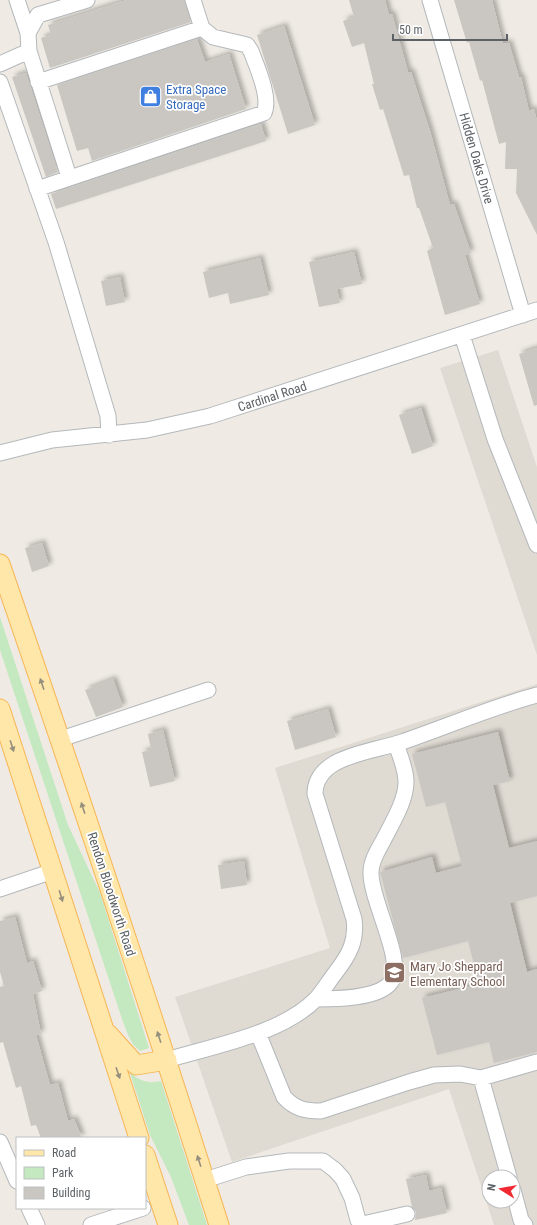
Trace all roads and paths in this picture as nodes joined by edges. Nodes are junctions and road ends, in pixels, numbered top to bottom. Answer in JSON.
{"nodes":[{"id":1,"x":17,"y":0,"type":"edge"},
{"id":2,"x":87,"y":0,"type":"edge"},
{"id":3,"x":193,"y":0,"type":"edge"},
{"id":4,"x":430,"y":0,"type":"edge"},
{"id":5,"x":202,"y":28,"type":"junction"},
{"id":6,"x":28,"y":33,"type":"junction"},
{"id":7,"x":29,"y":51,"type":"junction"},
{"id":8,"x":0,"y":64,"type":"edge"},
{"id":9,"x":0,"y":82,"type":"edge"},
{"id":10,"x":38,"y":82,"type":"junction"},
{"id":11,"x":69,"y":178,"type":"junction"},
{"id":12,"x":37,"y":189,"type":"junction"},
{"id":13,"x":537,"y":310,"type":"edge"},
{"id":14,"x":523,"y":315,"type":"junction"},
{"id":15,"x":462,"y":336,"type":"junction"},
{"id":16,"x":109,"y":435,"type":"junction"},
{"id":17,"x":0,"y":453,"type":"edge"},
{"id":18,"x":537,"y":545,"type":"edge"},
{"id":19,"x":0,"y":564,"type":"edge"},
{"id":20,"x":208,"y":690,"type":"dead end"},
{"id":21,"x":537,"y":695,"type":"edge"},
{"id":22,"x":0,"y":709,"type":"edge"},
{"id":23,"x":60,"y":739,"type":"junction"},
{"id":24,"x":396,"y":744,"type":"junction"},
{"id":25,"x":53,"y":871,"type":"junction"},
{"id":26,"x":0,"y":890,"type":"edge"},
{"id":27,"x":316,"y":999,"type":"junction"},
{"id":28,"x":102,"y":1027,"type":"junction"},
{"id":29,"x":258,"y":1033,"type":"junction"},
{"id":30,"x":167,"y":1060,"type":"junction"},
{"id":31,"x":537,"y":1062,"type":"edge"},
{"id":32,"x":481,"y":1078,"type":"junction"},
{"id":33,"x":139,"y":1137,"type":"edge"},
{"id":34,"x":0,"y":1142,"type":"edge"},
{"id":35,"x":146,"y":1165,"type":"edge"},
{"id":36,"x":507,"y":1169,"type":"edge"},
{"id":37,"x":16,"y":1179,"type":"edge"},
{"id":38,"x":205,"y":1180,"type":"junction"},
{"id":39,"x":150,"y":1206,"type":"edge"},
{"id":40,"x":29,"y":1209,"type":"edge"},
{"id":41,"x":141,"y":1209,"type":"edge"},
{"id":42,"x":518,"y":1209,"type":"edge"},
{"id":43,"x":407,"y":1214,"type":"dead end"},
{"id":44,"x":37,"y":1225,"type":"edge"},
{"id":45,"x":91,"y":1225,"type":"edge"},
{"id":46,"x":168,"y":1225,"type":"edge"},
{"id":47,"x":219,"y":1225,"type":"edge"},
{"id":48,"x":525,"y":1225,"type":"edge"}],
"edges":[{"from":1,"to":6,"type":"street"},
{"from":2,"to":6,"type":"street"},
{"from":3,"to":5,"type":"street"},
{"from":4,"to":14,"type":"street","name":"Hidden Oaks Drive"},
{"from":5,"to":10,"type":"street"},
{"from":5,"to":11,"type":"street"},
{"from":6,"to":7,"type":"street"},
{"from":7,"to":8,"type":"street"},
{"from":7,"to":10,"type":"street"},
{"from":9,"to":12,"type":"street"},
{"from":10,"to":11,"type":"street"},
{"from":11,"to":12,"type":"street"},
{"from":12,"to":16,"type":"street"},
{"from":13,"to":14,"type":"street","name":"Cardinal Road"},
{"from":14,"to":15,"type":"street","name":"Cardinal Road"},
{"from":15,"to":16,"type":"street","name":"Cardinal Road"},
{"from":15,"to":18,"type":"street"},
{"from":16,"to":17,"type":"street","name":"Cardinal Road"},
{"from":23,"to":19,"type":"main road","name":"Rendon Bloodworth Road","one_way":true},
{"from":20,"to":23,"type":"street"},
{"from":21,"to":24,"type":"street"},
{"from":22,"to":25,"type":"main road","one_way":true},
{"from":30,"to":23,"type":"main road","name":"Rendon Bloodworth Road","one_way":true},
{"from":24,"to":27,"type":"street"},
{"from":24,"to":27,"type":"street"},
{"from":25,"to":26,"type":"street"},
{"from":25,"to":28,"type":"main road","one_way":true},
{"from":27,"to":29,"type":"street"},
{"from":28,"to":30,"type":"main road"},
{"from":28,"to":33,"type":"main road","one_way":true},
{"from":29,"to":30,"type":"street"},
{"from":29,"to":32,"type":"street"},
{"from":38,"to":30,"type":"main road","name":"Rendon Bloodworth Road","one_way":true},
{"from":31,"to":32,"type":"street"},
{"from":32,"to":36,"type":"street"},
{"from":34,"to":37,"type":"street"},
{"from":35,"to":39,"type":"main road"},
{"from":38,"to":43,"type":"street"},
{"from":38,"to":47,"type":"main road","name":"Rendon Bloodworth Road"},
{"from":39,"to":46,"type":"main road"},
{"from":40,"to":44,"type":"street"},
{"from":41,"to":45,"type":"street"},
{"from":42,"to":48,"type":"street"}]}
